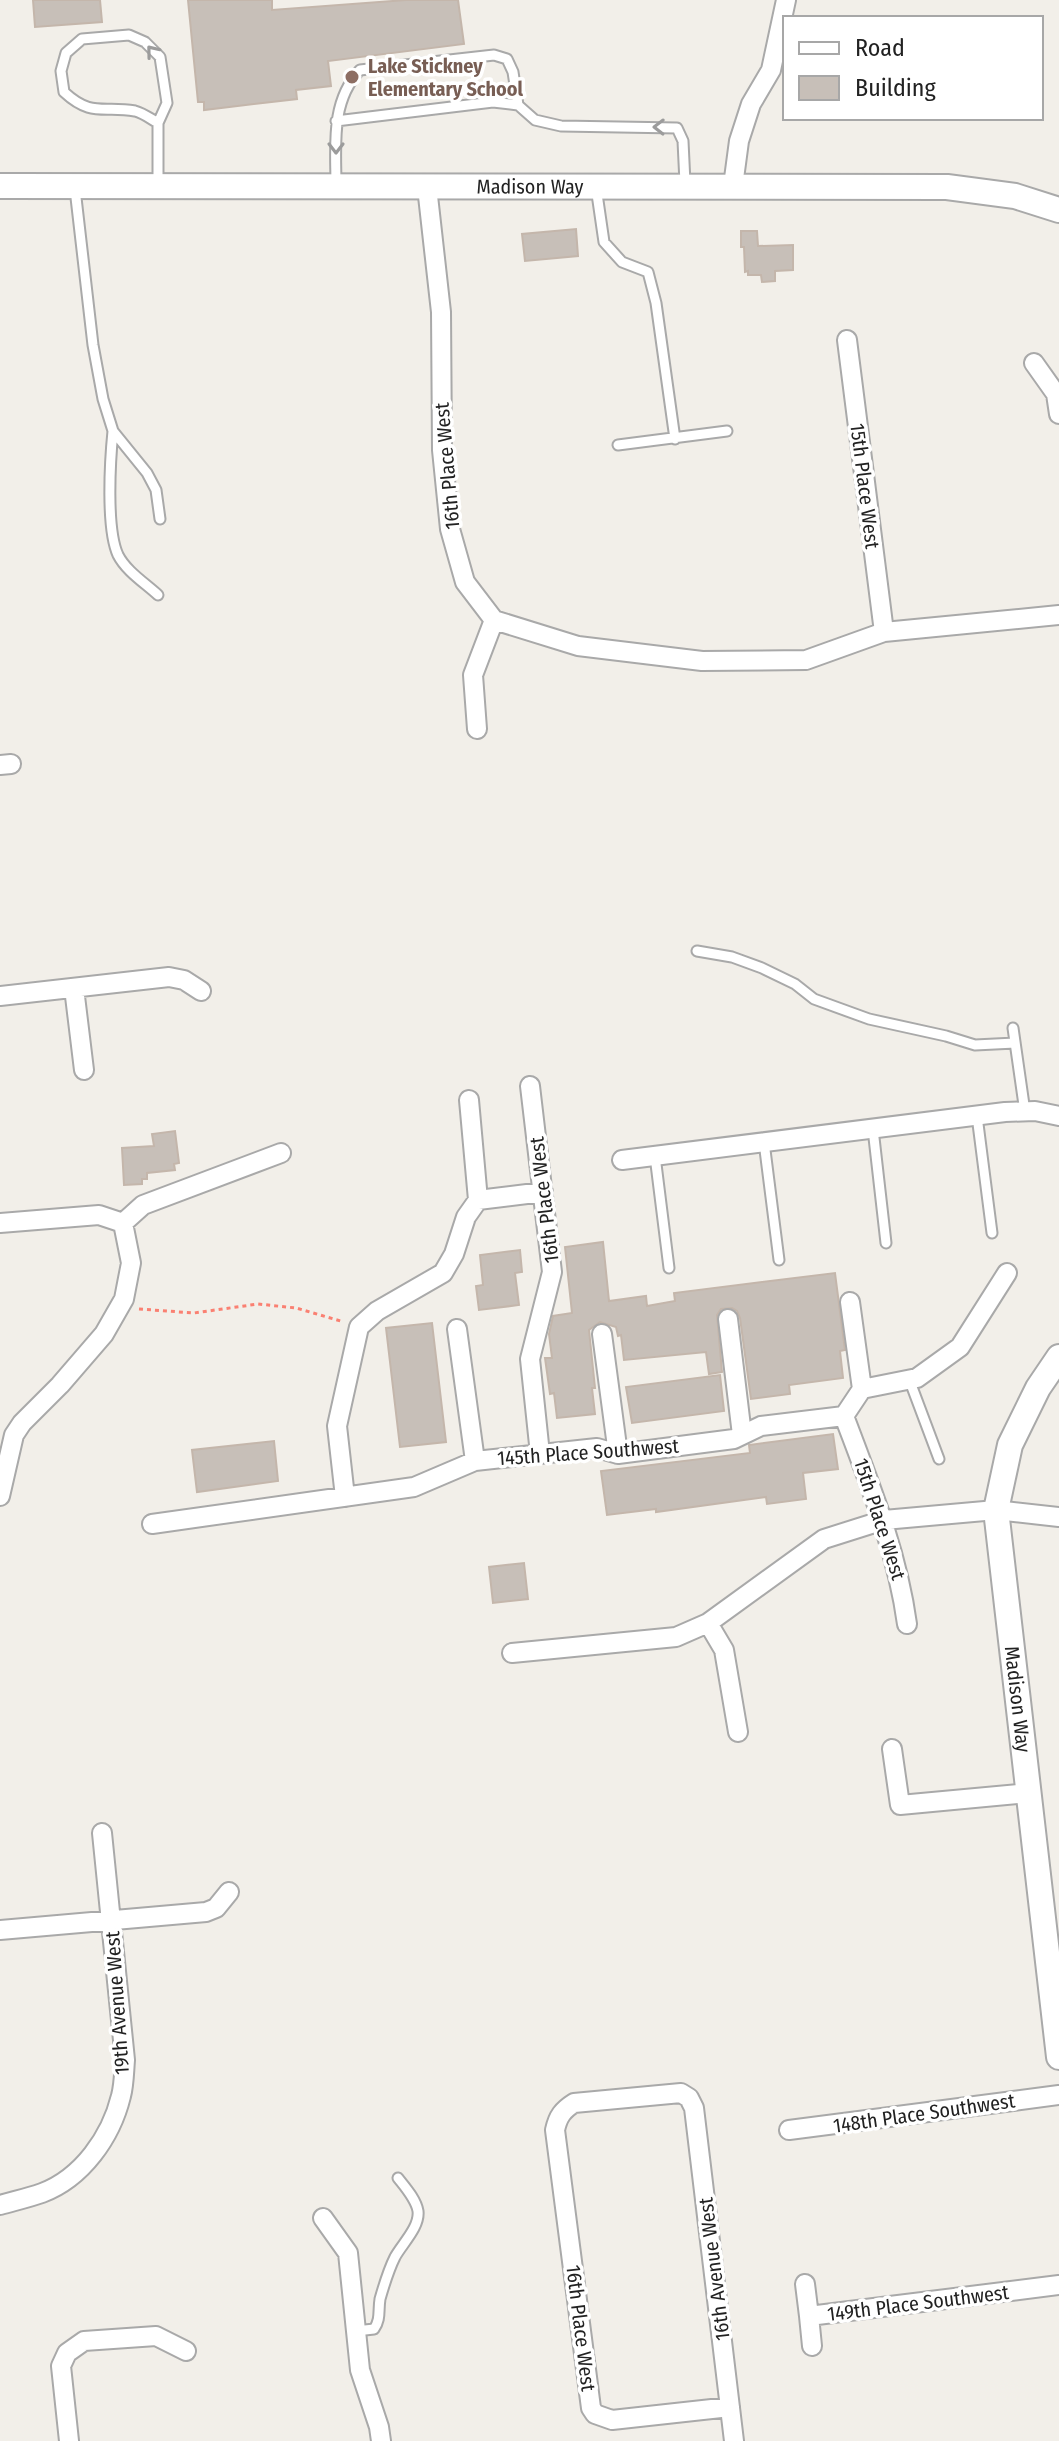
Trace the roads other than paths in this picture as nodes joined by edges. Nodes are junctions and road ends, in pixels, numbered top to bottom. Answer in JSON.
{"nodes":[{"id":1,"x":783,"y":27,"type":"edge"},
{"id":2,"x":778,"y":72,"type":"edge"},
{"id":3,"x":518,"y":105,"type":"junction"},
{"id":4,"x":336,"y":121,"type":"junction"},
{"id":5,"x":158,"y":123,"type":"junction"},
{"id":6,"x":158,"y":185,"type":"junction"},
{"id":7,"x":0,"y":186,"type":"edge"},
{"id":8,"x":74,"y":186,"type":"junction"},
{"id":9,"x":733,"y":186,"type":"junction"},
{"id":10,"x":336,"y":187,"type":"junction"},
{"id":11,"x":427,"y":187,"type":"junction"},
{"id":12,"x":596,"y":187,"type":"junction"},
{"id":13,"x":685,"y":187,"type":"junction"},
{"id":14,"x":1059,"y":210,"type":"edge"},
{"id":15,"x":847,"y":340,"type":"dead end"},
{"id":16,"x":1034,"y":363,"type":"dead end"},
{"id":17,"x":1059,"y":414,"type":"edge"},
{"id":18,"x":113,"y":431,"type":"junction"},
{"id":19,"x":727,"y":431,"type":"dead end"},
{"id":20,"x":675,"y":439,"type":"junction"},
{"id":21,"x":618,"y":445,"type":"dead end"},
{"id":22,"x":160,"y":519,"type":"dead end"},
{"id":23,"x":158,"y":595,"type":"dead end"},
{"id":24,"x":1059,"y":615,"type":"edge"},
{"id":25,"x":494,"y":620,"type":"junction"},
{"id":26,"x":884,"y":632,"type":"junction"},
{"id":27,"x":477,"y":729,"type":"dead end"},
{"id":28,"x":697,"y":951,"type":"dead end"},
{"id":29,"x":74,"y":988,"type":"junction"},
{"id":30,"x":201,"y":991,"type":"dead end"},
{"id":31,"x":0,"y":996,"type":"edge"},
{"id":32,"x":1013,"y":1028,"type":"dead end"},
{"id":33,"x":1015,"y":1043,"type":"junction"},
{"id":34,"x":84,"y":1070,"type":"dead end"},
{"id":35,"x":530,"y":1086,"type":"dead end"},
{"id":36,"x":469,"y":1100,"type":"dead end"},
{"id":37,"x":1025,"y":1112,"type":"junction"},
{"id":38,"x":977,"y":1116,"type":"junction"},
{"id":39,"x":1059,"y":1116,"type":"edge"},
{"id":40,"x":873,"y":1129,"type":"junction"},
{"id":41,"x":764,"y":1142,"type":"junction"},
{"id":42,"x":281,"y":1153,"type":"dead end"},
{"id":43,"x":655,"y":1156,"type":"junction"},
{"id":44,"x":622,"y":1160,"type":"dead end"},
{"id":45,"x":543,"y":1192,"type":"junction"},
{"id":46,"x":478,"y":1200,"type":"junction"},
{"id":47,"x":0,"y":1223,"type":"edge"},
{"id":48,"x":123,"y":1223,"type":"junction"},
{"id":49,"x":992,"y":1233,"type":"dead end"},
{"id":50,"x":886,"y":1243,"type":"dead end"},
{"id":51,"x":779,"y":1260,"type":"dead end"},
{"id":52,"x":669,"y":1268,"type":"dead end"},
{"id":53,"x":1007,"y":1273,"type":"dead end"},
{"id":54,"x":850,"y":1302,"type":"dead end"},
{"id":55,"x":728,"y":1319,"type":"dead end"},
{"id":56,"x":457,"y":1329,"type":"dead end"},
{"id":57,"x":602,"y":1334,"type":"dead end"},
{"id":58,"x":1059,"y":1357,"type":"edge"},
{"id":59,"x":913,"y":1379,"type":"junction"},
{"id":60,"x":862,"y":1389,"type":"junction"},
{"id":61,"x":844,"y":1416,"type":"junction"},
{"id":62,"x":742,"y":1435,"type":"junction"},
{"id":63,"x":540,"y":1454,"type":"junction"},
{"id":64,"x":618,"y":1454,"type":"junction"},
{"id":65,"x":939,"y":1459,"type":"dead end"},
{"id":66,"x":475,"y":1461,"type":"junction"},
{"id":67,"x":0,"y":1496,"type":"edge"},
{"id":68,"x":345,"y":1497,"type":"junction"},
{"id":69,"x":996,"y":1510,"type":"junction"},
{"id":70,"x":1059,"y":1517,"type":"edge"},
{"id":71,"x":884,"y":1520,"type":"junction"},
{"id":72,"x":152,"y":1524,"type":"dead end"},
{"id":73,"x":708,"y":1623,"type":"junction"},
{"id":74,"x":907,"y":1624,"type":"dead end"},
{"id":75,"x":512,"y":1653,"type":"dead end"},
{"id":76,"x":738,"y":1732,"type":"dead end"},
{"id":77,"x":892,"y":1749,"type":"dead end"},
{"id":78,"x":1029,"y":1793,"type":"junction"},
{"id":79,"x":102,"y":1833,"type":"dead end"},
{"id":80,"x":229,"y":1892,"type":"dead end"},
{"id":81,"x":111,"y":1921,"type":"junction"},
{"id":82,"x":0,"y":1930,"type":"edge"},
{"id":83,"x":1059,"y":2057,"type":"edge"},
{"id":84,"x":1059,"y":2095,"type":"edge"},
{"id":85,"x":565,"y":2109,"type":"joint"},
{"id":86,"x":789,"y":2130,"type":"dead end"},
{"id":87,"x":398,"y":2178,"type":"dead end"},
{"id":88,"x":0,"y":2205,"type":"edge"},
{"id":89,"x":323,"y":2218,"type":"dead end"},
{"id":90,"x":805,"y":2284,"type":"dead end"},
{"id":91,"x":1059,"y":2285,"type":"edge"},
{"id":92,"x":809,"y":2316,"type":"junction"},
{"id":93,"x":356,"y":2331,"type":"junction"},
{"id":94,"x":812,"y":2346,"type":"dead end"},
{"id":95,"x":186,"y":2351,"type":"dead end"},
{"id":96,"x":730,"y":2407,"type":"junction"},
{"id":97,"x":69,"y":2441,"type":"edge"},
{"id":98,"x":381,"y":2441,"type":"edge"},
{"id":99,"x":734,"y":2441,"type":"edge"}],
"edges":[{"from":1,"to":2,"type":"street"},
{"from":2,"to":9,"type":"street"},
{"from":3,"to":4,"type":"lane"},
{"from":3,"to":4,"type":"lane"},
{"from":13,"to":3,"type":"lane","one_way":true},
{"from":4,"to":10,"type":"lane","one_way":true},
{"from":5,"to":5,"type":"lane","one_way":true},
{"from":5,"to":6,"type":"lane"},
{"from":6,"to":8,"type":"street","name":"Madison Way"},
{"from":6,"to":10,"type":"street","name":"Madison Way"},
{"from":7,"to":8,"type":"street","name":"Madison Way"},
{"from":8,"to":18,"type":"lane"},
{"from":9,"to":13,"type":"street","name":"Madison Way"},
{"from":9,"to":14,"type":"street","name":"Madison Way"},
{"from":10,"to":11,"type":"street","name":"Madison Way"},
{"from":11,"to":12,"type":"street","name":"Madison Way"},
{"from":11,"to":25,"type":"street","name":"16th Place West"},
{"from":12,"to":13,"type":"street","name":"Madison Way"},
{"from":12,"to":20,"type":"lane"},
{"from":15,"to":26,"type":"street","name":"15th Place West"},
{"from":16,"to":17,"type":"street"},
{"from":18,"to":22,"type":"lane"},
{"from":18,"to":23,"type":"lane"},
{"from":19,"to":20,"type":"lane"},
{"from":20,"to":21,"type":"lane"},
{"from":24,"to":26,"type":"street"},
{"from":25,"to":26,"type":"street"},
{"from":25,"to":27,"type":"street"},
{"from":28,"to":33,"type":"lane"},
{"from":29,"to":30,"type":"street"},
{"from":29,"to":31,"type":"street"},
{"from":29,"to":34,"type":"street"},
{"from":32,"to":33,"type":"lane"},
{"from":33,"to":37,"type":"lane"},
{"from":35,"to":45,"type":"street","name":"16th Place West"},
{"from":36,"to":46,"type":"street"},
{"from":37,"to":38,"type":"street"},
{"from":37,"to":39,"type":"street"},
{"from":38,"to":40,"type":"street"},
{"from":38,"to":49,"type":"lane"},
{"from":40,"to":41,"type":"street"},
{"from":40,"to":50,"type":"lane"},
{"from":41,"to":43,"type":"street"},
{"from":41,"to":51,"type":"lane"},
{"from":42,"to":48,"type":"street"},
{"from":43,"to":44,"type":"street"},
{"from":43,"to":52,"type":"lane"},
{"from":45,"to":46,"type":"street"},
{"from":45,"to":63,"type":"street","name":"16th Place West"},
{"from":46,"to":68,"type":"street"},
{"from":47,"to":48,"type":"street"},
{"from":48,"to":67,"type":"street"},
{"from":53,"to":59,"type":"street"},
{"from":54,"to":60,"type":"street"},
{"from":55,"to":62,"type":"street"},
{"from":56,"to":66,"type":"street"},
{"from":57,"to":64,"type":"street"},
{"from":58,"to":69,"type":"street","name":"Madison Way"},
{"from":59,"to":60,"type":"street"},
{"from":59,"to":65,"type":"lane"},
{"from":60,"to":61,"type":"street"},
{"from":61,"to":62,"type":"street","name":"145th Place Southwest"},
{"from":61,"to":71,"type":"street","name":"15th Place West"},
{"from":62,"to":64,"type":"street","name":"145th Place Southwest"},
{"from":63,"to":64,"type":"street","name":"145th Place Southwest"},
{"from":63,"to":66,"type":"street","name":"145th Place Southwest"},
{"from":66,"to":68,"type":"street","name":"145th Place Southwest"},
{"from":68,"to":72,"type":"street","name":"145th Place Southwest"},
{"from":69,"to":70,"type":"street"},
{"from":69,"to":71,"type":"street"},
{"from":69,"to":78,"type":"street","name":"Madison Way"},
{"from":71,"to":73,"type":"street"},
{"from":71,"to":74,"type":"street","name":"15th Place West"},
{"from":73,"to":75,"type":"street"},
{"from":73,"to":76,"type":"street"},
{"from":77,"to":78,"type":"street"},
{"from":78,"to":83,"type":"street","name":"Madison Way"},
{"from":79,"to":81,"type":"street","name":"19th Avenue West"},
{"from":80,"to":81,"type":"street"},
{"from":81,"to":82,"type":"street"},
{"from":81,"to":88,"type":"street","name":"19th Avenue West"},
{"from":84,"to":86,"type":"street","name":"148th Place Southwest"},
{"from":85,"to":96,"type":"street","name":"16th Avenue West"},
{"from":85,"to":96,"type":"street","name":"16th Place West"},
{"from":87,"to":93,"type":"lane"},
{"from":89,"to":93,"type":"street"},
{"from":90,"to":92,"type":"street","name":"149th Place Southwest"},
{"from":91,"to":92,"type":"street","name":"149th Place Southwest"},
{"from":92,"to":94,"type":"street"},
{"from":93,"to":98,"type":"street"},
{"from":95,"to":97,"type":"street"},
{"from":96,"to":99,"type":"street","name":"16th Avenue West"}]}
